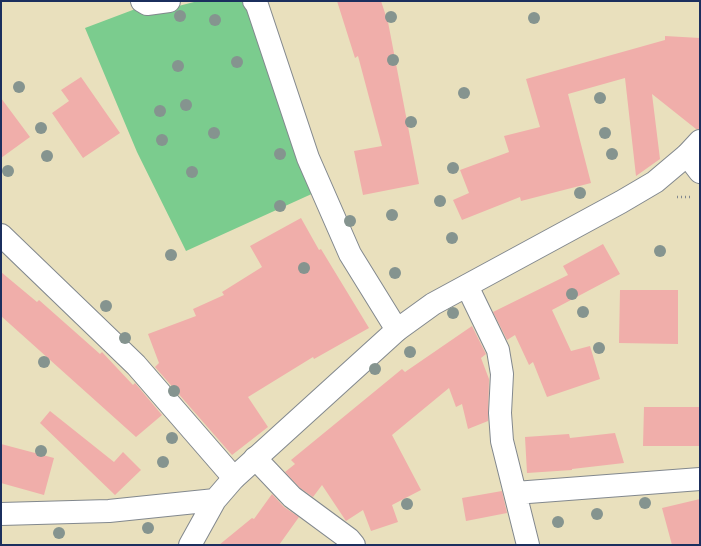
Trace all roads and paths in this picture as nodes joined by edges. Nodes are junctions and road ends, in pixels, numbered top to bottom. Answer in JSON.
{"nodes":[{"id":1,"x":142,"y":1,"type":"edge"},
{"id":2,"x":169,"y":1,"type":"edge"},
{"id":3,"x":254,"y":1,"type":"edge"},
{"id":4,"x":694,"y":148,"type":"edge"},
{"id":5,"x":700,"y":172,"type":"edge"},
{"id":6,"x":1,"y":235,"type":"edge"},
{"id":7,"x":467,"y":286,"type":"junction"},
{"id":8,"x":397,"y":330,"type":"junction"},
{"id":9,"x":255,"y":458,"type":"junction"},
{"id":10,"x":234,"y":478,"type":"junction"},
{"id":11,"x":700,"y":479,"type":"edge"},
{"id":12,"x":515,"y":493,"type":"junction"},
{"id":13,"x":215,"y":500,"type":"junction"},
{"id":14,"x":1,"y":514,"type":"edge"},
{"id":15,"x":190,"y":545,"type":"edge"},
{"id":16,"x":354,"y":545,"type":"edge"},
{"id":17,"x":528,"y":545,"type":"edge"}],
"edges":[{"from":1,"to":2,"type":"street"},
{"from":3,"to":8,"type":"street"},
{"from":4,"to":5,"type":"street"},
{"from":4,"to":7,"type":"street"},
{"from":6,"to":10,"type":"street"},
{"from":7,"to":8,"type":"street"},
{"from":7,"to":12,"type":"street"},
{"from":8,"to":9,"type":"street"},
{"from":9,"to":10,"type":"street"},
{"from":9,"to":16,"type":"street"},
{"from":10,"to":13,"type":"street"},
{"from":11,"to":12,"type":"street"},
{"from":12,"to":17,"type":"street"},
{"from":13,"to":14,"type":"street"},
{"from":13,"to":15,"type":"street"}]}
